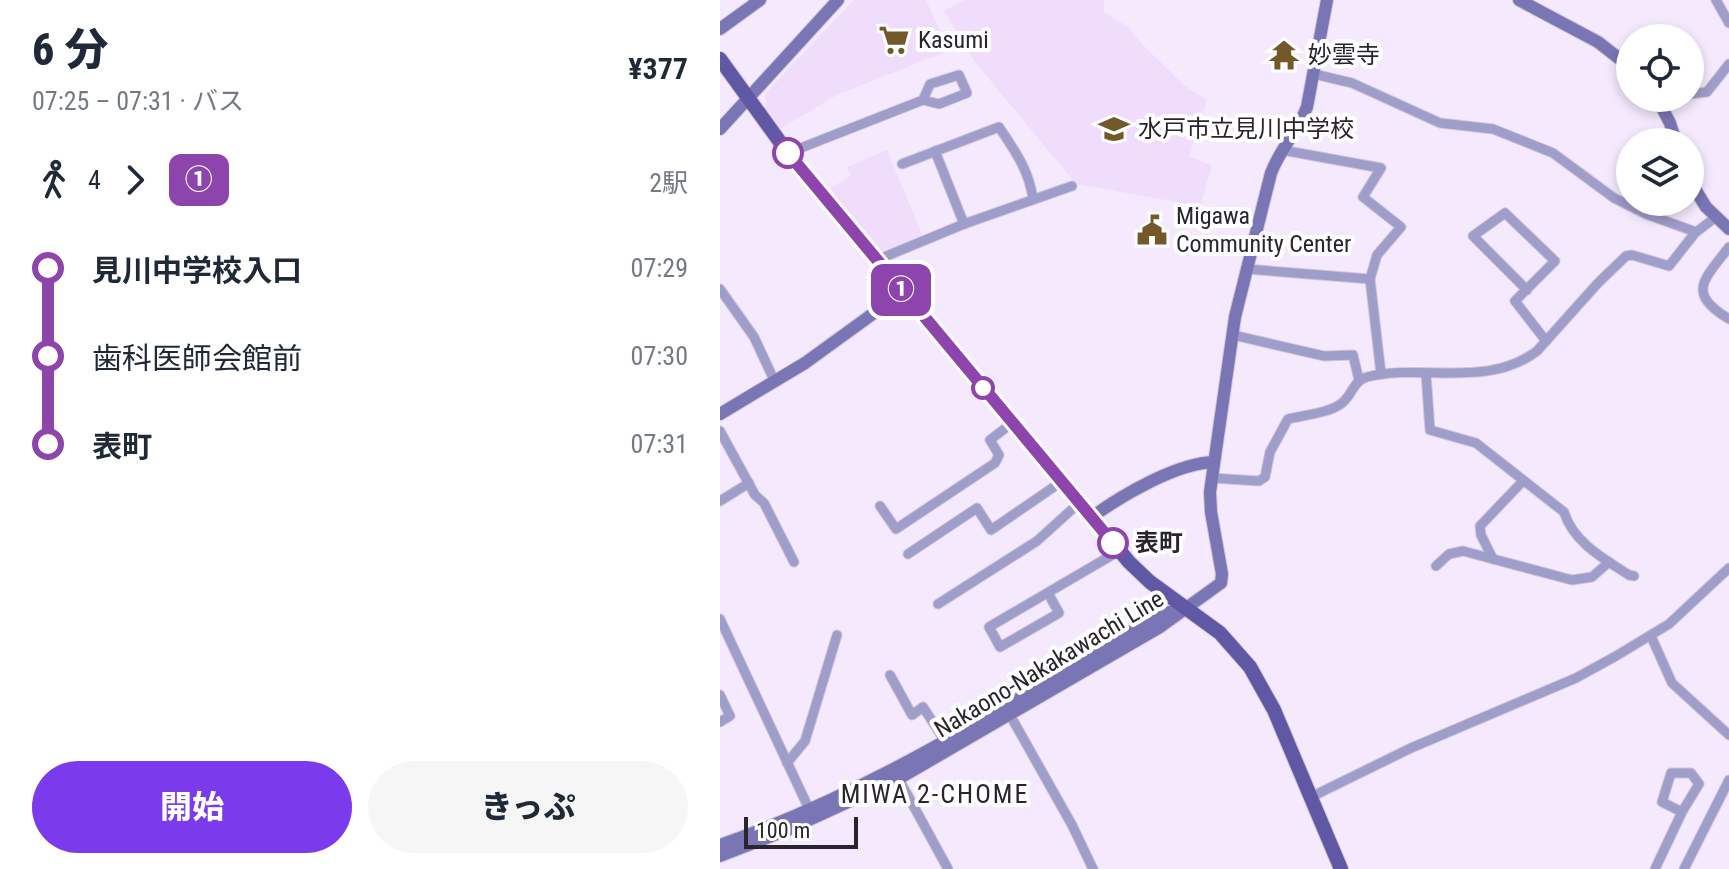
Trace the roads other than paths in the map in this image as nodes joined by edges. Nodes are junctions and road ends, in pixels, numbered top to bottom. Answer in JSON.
{"nodes":[{"id":1,"x":760,"y":0,"type":"edge"},
{"id":2,"x":838,"y":0,"type":"edge"},
{"id":3,"x":1327,"y":0,"type":"edge"},
{"id":4,"x":1519,"y":0,"type":"edge"},
{"id":5,"x":1716,"y":0,"type":"edge"},
{"id":6,"x":1729,"y":23,"type":"edge"},
{"id":7,"x":720,"y":29,"type":"edge"},
{"id":8,"x":1616,"y":56,"type":"edge"},
{"id":9,"x":720,"y":59,"type":"edge"},
{"id":10,"x":1729,"y":64,"type":"edge"},
{"id":11,"x":1314,"y":74,"type":"junction"},
{"id":12,"x":1704,"y":92,"type":"edge"},
{"id":13,"x":747,"y":99,"type":"junction"},
{"id":14,"x":923,"y":100,"type":"junction"},
{"id":15,"x":720,"y":129,"type":"edge"},
{"id":16,"x":1282,"y":150,"type":"junction"},
{"id":17,"x":935,"y":151,"type":"junction"},
{"id":18,"x":788,"y":153,"type":"junction"},
{"id":19,"x":902,"y":164,"type":"dead end"},
{"id":20,"x":1072,"y":186,"type":"dead end"},
{"id":21,"x":1033,"y":199,"type":"junction"},
{"id":22,"x":1704,"y":200,"type":"edge"},
{"id":23,"x":1716,"y":217,"type":"junction"},
{"id":24,"x":964,"y":224,"type":"junction"},
{"id":25,"x":1729,"y":229,"type":"edge"},
{"id":26,"x":1696,"y":232,"type":"junction"},
{"id":27,"x":1729,"y":247,"type":"edge"},
{"id":28,"x":877,"y":260,"type":"junction"},
{"id":29,"x":1246,"y":269,"type":"junction"},
{"id":30,"x":1370,"y":279,"type":"junction"},
{"id":31,"x":720,"y":289,"type":"edge"},
{"id":32,"x":1527,"y":290,"type":"junction"},
{"id":33,"x":903,"y":292,"type":"junction"},
{"id":34,"x":730,"y":302,"type":"junction"},
{"id":35,"x":720,"y":308,"type":"edge"},
{"id":36,"x":1729,"y":319,"type":"edge"},
{"id":37,"x":1233,"y":335,"type":"junction"},
{"id":38,"x":1546,"y":341,"type":"junction"},
{"id":39,"x":1381,"y":374,"type":"junction"},
{"id":40,"x":1426,"y":374,"type":"junction"},
{"id":41,"x":1359,"y":380,"type":"junction"},
{"id":42,"x":775,"y":382,"type":"junction"},
{"id":43,"x":720,"y":414,"type":"edge"},
{"id":44,"x":1012,"y":423,"type":"junction"},
{"id":45,"x":720,"y":431,"type":"edge"},
{"id":46,"x":1214,"y":462,"type":"junction"},
{"id":47,"x":1212,"y":478,"type":"junction"},
{"id":48,"x":1523,"y":481,"type":"junction"},
{"id":49,"x":1061,"y":482,"type":"junction"},
{"id":50,"x":749,"y":483,"type":"junction"},
{"id":51,"x":720,"y":501,"type":"edge"},
{"id":52,"x":1079,"y":503,"type":"junction"},
{"id":53,"x":880,"y":506,"type":"dead end"},
{"id":54,"x":1092,"y":517,"type":"junction"},
{"id":55,"x":1119,"y":551,"type":"junction"},
{"id":56,"x":908,"y":554,"type":"dead end"},
{"id":57,"x":1493,"y":559,"type":"junction"},
{"id":58,"x":794,"y":562,"type":"dead end"},
{"id":59,"x":1609,"y":562,"type":"junction"},
{"id":60,"x":1436,"y":566,"type":"dead end"},
{"id":61,"x":1729,"y":568,"type":"edge"},
{"id":62,"x":1634,"y":576,"type":"dead end"},
{"id":63,"x":1048,"y":593,"type":"junction"},
{"id":64,"x":938,"y":604,"type":"dead end"},
{"id":65,"x":1186,"y":607,"type":"junction"},
{"id":66,"x":720,"y":619,"type":"edge"},
{"id":67,"x":837,"y":635,"type":"dead end"},
{"id":68,"x":1651,"y":636,"type":"junction"},
{"id":69,"x":890,"y":675,"type":"dead end"},
{"id":70,"x":720,"y":695,"type":"edge"},
{"id":71,"x":1010,"y":715,"type":"junction"},
{"id":72,"x":720,"y":722,"type":"edge"},
{"id":73,"x":1729,"y":735,"type":"edge"},
{"id":74,"x":945,"y":741,"type":"junction"},
{"id":75,"x":787,"y":763,"type":"junction"},
{"id":76,"x":896,"y":775,"type":"junction"},
{"id":77,"x":1729,"y":780,"type":"edge"},
{"id":78,"x":1311,"y":797,"type":"junction"},
{"id":79,"x":810,"y":811,"type":"junction"},
{"id":80,"x":1682,"y":812,"type":"junction"},
{"id":81,"x":720,"y":845,"type":"edge"},
{"id":82,"x":720,"y":856,"type":"edge"},
{"id":83,"x":948,"y":869,"type":"edge"},
{"id":84,"x":1093,"y":869,"type":"edge"},
{"id":85,"x":1341,"y":869,"type":"edge"},
{"id":86,"x":1655,"y":869,"type":"edge"},
{"id":87,"x":1684,"y":869,"type":"edge"}],
"edges":[{"from":1,"to":7,"type":"street"},
{"from":2,"to":13,"type":"street"},
{"from":3,"to":11,"type":"street"},
{"from":4,"to":8,"type":"street"},
{"from":5,"to":6,"type":"street"},
{"from":9,"to":13,"type":"main road"},
{"from":10,"to":12,"type":"street"},
{"from":11,"to":16,"type":"street"},
{"from":11,"to":26,"type":"street"},
{"from":13,"to":15,"type":"street"},
{"from":13,"to":18,"type":"main road"},
{"from":14,"to":14,"type":"street"},
{"from":14,"to":18,"type":"street"},
{"from":16,"to":29,"type":"street"},
{"from":16,"to":30,"type":"street"},
{"from":17,"to":19,"type":"street"},
{"from":17,"to":21,"type":"street"},
{"from":17,"to":24,"type":"street"},
{"from":18,"to":28,"type":"main road"},
{"from":20,"to":21,"type":"street"},
{"from":21,"to":24,"type":"street"},
{"from":22,"to":23,"type":"street"},
{"from":23,"to":25,"type":"street"},
{"from":23,"to":26,"type":"street"},
{"from":24,"to":28,"type":"street"},
{"from":26,"to":38,"type":"street"},
{"from":27,"to":36,"type":"street"},
{"from":28,"to":33,"type":"main road"},
{"from":29,"to":30,"type":"street"},
{"from":29,"to":37,"type":"street"},
{"from":30,"to":39,"type":"street"},
{"from":31,"to":34,"type":"street"},
{"from":32,"to":32,"type":"street"},
{"from":32,"to":38,"type":"street"},
{"from":33,"to":42,"type":"street"},
{"from":33,"to":44,"type":"main road"},
{"from":34,"to":35,"type":"street"},
{"from":34,"to":42,"type":"street"},
{"from":37,"to":41,"type":"street"},
{"from":37,"to":46,"type":"street"},
{"from":38,"to":40,"type":"street"},
{"from":39,"to":40,"type":"street"},
{"from":39,"to":41,"type":"street"},
{"from":40,"to":48,"type":"street"},
{"from":41,"to":47,"type":"street"},
{"from":42,"to":43,"type":"street"},
{"from":44,"to":49,"type":"main road"},
{"from":44,"to":53,"type":"street"},
{"from":45,"to":50,"type":"street"},
{"from":46,"to":47,"type":"street"},
{"from":46,"to":54,"type":"street"},
{"from":47,"to":65,"type":"street"},
{"from":48,"to":57,"type":"street"},
{"from":48,"to":59,"type":"street"},
{"from":49,"to":52,"type":"main road"},
{"from":49,"to":56,"type":"street"},
{"from":50,"to":51,"type":"street"},
{"from":50,"to":58,"type":"street"},
{"from":52,"to":54,"type":"main road"},
{"from":52,"to":64,"type":"street"},
{"from":54,"to":55,"type":"main road"},
{"from":55,"to":63,"type":"street"},
{"from":55,"to":65,"type":"main road"},
{"from":57,"to":59,"type":"street"},
{"from":57,"to":60,"type":"street"},
{"from":59,"to":62,"type":"street"},
{"from":61,"to":68,"type":"street"},
{"from":63,"to":63,"type":"street"},
{"from":65,"to":71,"type":"street","name":"Nakaono-Nakakawachi Line"},
{"from":65,"to":74,"type":"street","name":"Nakaono-Nakakawachi Line"},
{"from":65,"to":78,"type":"main road"},
{"from":66,"to":75,"type":"street"},
{"from":67,"to":75,"type":"street"},
{"from":68,"to":73,"type":"street"},
{"from":68,"to":78,"type":"street"},
{"from":69,"to":74,"type":"street"},
{"from":70,"to":72,"type":"street"},
{"from":71,"to":76,"type":"street","name":"Nakaono-Nakakawachi Line"},
{"from":71,"to":84,"type":"street"},
{"from":74,"to":76,"type":"street","name":"Nakaono-Nakakawachi Line"},
{"from":75,"to":79,"type":"street"},
{"from":76,"to":79,"type":"street","name":"Nakaono-Nakakawachi Line"},
{"from":76,"to":82,"type":"street","name":"Nakaono-Nakakawachi Line"},
{"from":76,"to":83,"type":"street"},
{"from":77,"to":87,"type":"street"},
{"from":78,"to":85,"type":"main road"},
{"from":79,"to":81,"type":"street","name":"Nakaono-Nakakawachi Line"},
{"from":80,"to":80,"type":"street"},
{"from":80,"to":86,"type":"street"}]}
